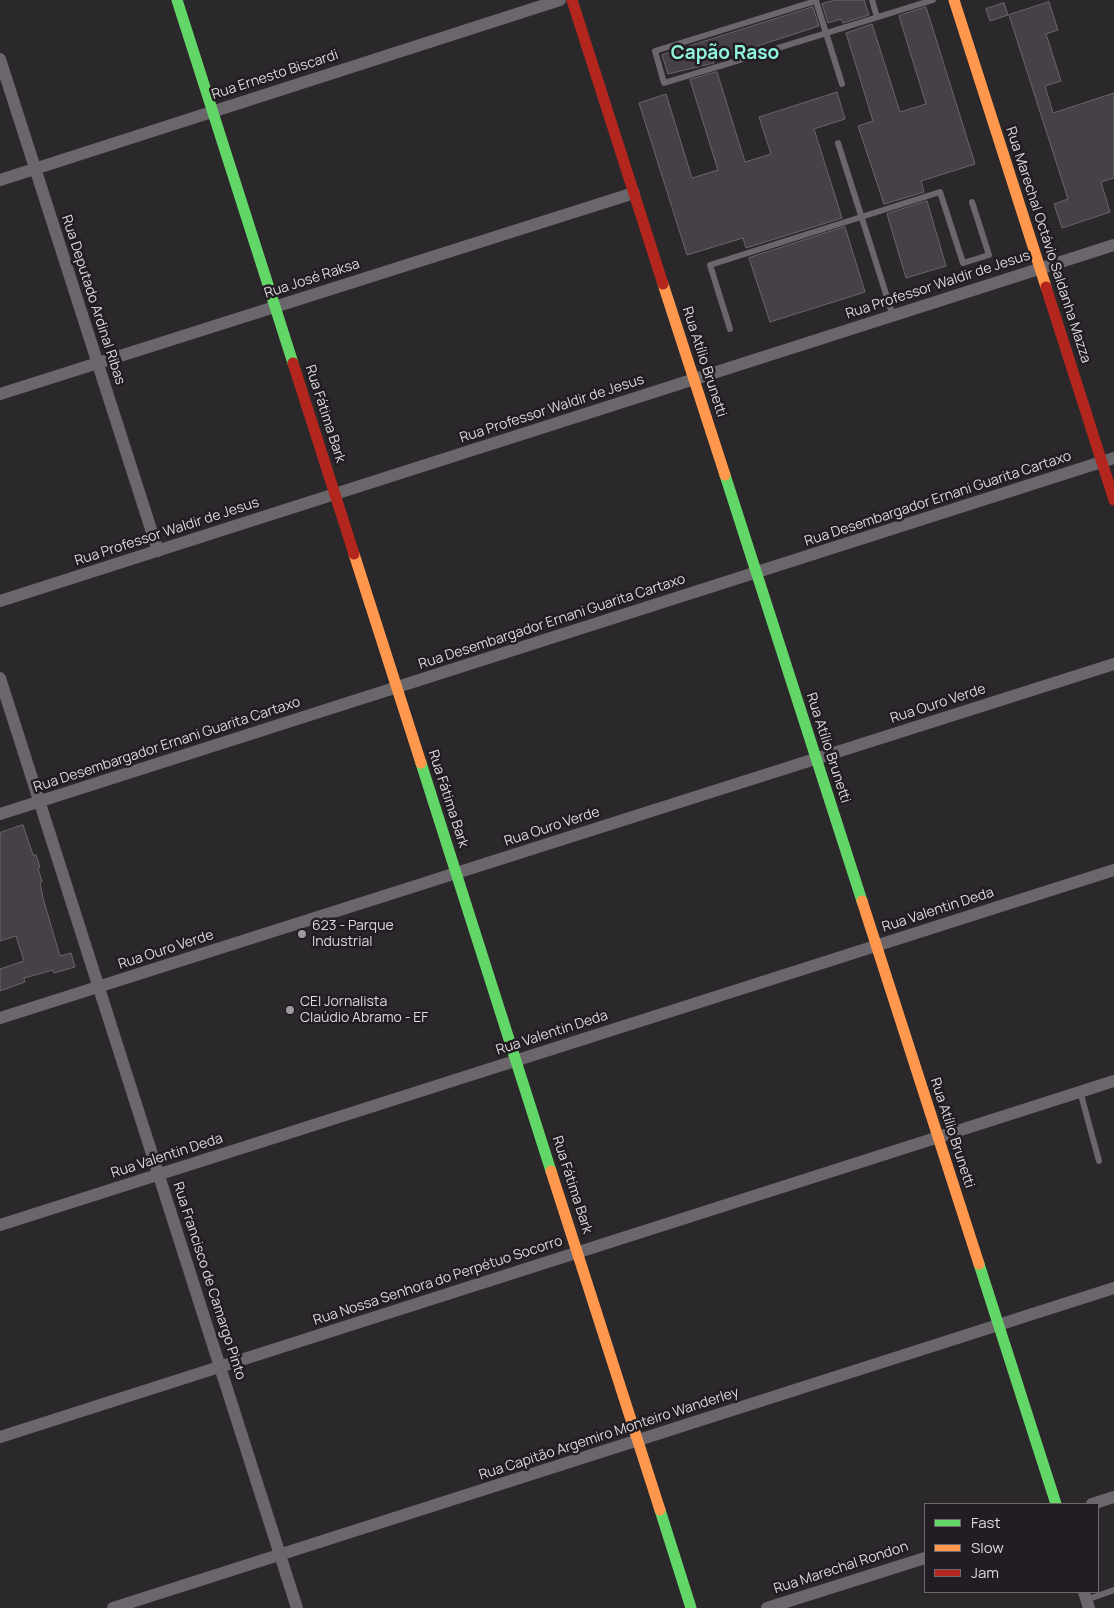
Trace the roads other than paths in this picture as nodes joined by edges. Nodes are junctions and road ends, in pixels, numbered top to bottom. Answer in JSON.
{"nodes":[{"id":1,"x":177,"y":0,"type":"edge"},
{"id":2,"x":560,"y":0,"type":"edge"},
{"id":3,"x":572,"y":0,"type":"edge"},
{"id":4,"x":872,"y":0,"type":"edge"},
{"id":5,"x":933,"y":0,"type":"edge"},
{"id":6,"x":954,"y":0,"type":"edge"},
{"id":7,"x":878,"y":18,"type":"junction"},
{"id":8,"x":826,"y":33,"type":"junction"},
{"id":9,"x":0,"y":59,"type":"edge"},
{"id":10,"x":842,"y":84,"type":"dead end"},
{"id":11,"x":212,"y":111,"type":"junction"},
{"id":12,"x":838,"y":143,"type":"dead end"},
{"id":13,"x":35,"y":168,"type":"junction"},
{"id":14,"x":0,"y":180,"type":"edge"},
{"id":15,"x":634,"y":193,"type":"junction"},
{"id":16,"x":972,"y":202,"type":"dead end"},
{"id":17,"x":862,"y":217,"type":"junction"},
{"id":18,"x":1114,"y":245,"type":"edge"},
{"id":19,"x":1040,"y":268,"type":"junction"},
{"id":20,"x":275,"y":306,"type":"junction"},
{"id":21,"x":893,"y":316,"type":"junction"},
{"id":22,"x":730,"y":328,"type":"dead end"},
{"id":23,"x":97,"y":363,"type":"junction"},
{"id":24,"x":694,"y":379,"type":"junction"},
{"id":25,"x":0,"y":394,"type":"edge"},
{"id":26,"x":1108,"y":460,"type":"edge"},
{"id":27,"x":335,"y":494,"type":"junction"},
{"id":28,"x":1114,"y":500,"type":"edge"},
{"id":29,"x":158,"y":551,"type":"junction"},
{"id":30,"x":756,"y":572,"type":"junction"},
{"id":31,"x":0,"y":602,"type":"edge"},
{"id":32,"x":1114,"y":664,"type":"edge"},
{"id":33,"x":0,"y":678,"type":"edge"},
{"id":34,"x":397,"y":687,"type":"junction"},
{"id":35,"x":816,"y":759,"type":"junction"},
{"id":36,"x":39,"y":801,"type":"junction"},
{"id":37,"x":0,"y":814,"type":"edge"},
{"id":38,"x":1114,"y":870,"type":"edge"},
{"id":39,"x":456,"y":873,"type":"junction"},
{"id":40,"x":876,"y":946,"type":"junction"},
{"id":41,"x":99,"y":987,"type":"junction"},
{"id":42,"x":0,"y":1018,"type":"edge"},
{"id":43,"x":516,"y":1060,"type":"junction"},
{"id":44,"x":1114,"y":1081,"type":"edge"},
{"id":45,"x":1080,"y":1091,"type":"junction"},
{"id":46,"x":937,"y":1137,"type":"junction"},
{"id":47,"x":1099,"y":1161,"type":"dead end"},
{"id":48,"x":159,"y":1175,"type":"junction"},
{"id":49,"x":0,"y":1225,"type":"edge"},
{"id":50,"x":577,"y":1252,"type":"junction"},
{"id":51,"x":1114,"y":1288,"type":"edge"},
{"id":52,"x":998,"y":1326,"type":"junction"},
{"id":53,"x":220,"y":1366,"type":"junction"},
{"id":54,"x":0,"y":1437,"type":"edge"},
{"id":55,"x":638,"y":1440,"type":"junction"},
{"id":56,"x":1114,"y":1497,"type":"edge"},
{"id":57,"x":1056,"y":1503,"type":"edge"},
{"id":58,"x":1095,"y":1503,"type":"edge"},
{"id":59,"x":280,"y":1555,"type":"junction"},
{"id":60,"x":924,"y":1558,"type":"edge"},
{"id":61,"x":1114,"y":1590,"type":"edge"},
{"id":62,"x":1086,"y":1600,"type":"edge"},
{"id":63,"x":113,"y":1608,"type":"edge"},
{"id":64,"x":297,"y":1608,"type":"edge"},
{"id":65,"x":691,"y":1608,"type":"edge"},
{"id":66,"x":767,"y":1608,"type":"edge"}],
"edges":[{"from":1,"to":11,"type":"street","name":"Rua Fátima Bark"},
{"from":2,"to":11,"type":"street","name":"Rua Ernesto Biscardi"},
{"from":3,"to":15,"type":"street","name":"Rua Atílio Brunetti"},
{"from":4,"to":7,"type":"lane"},
{"from":5,"to":7,"type":"lane"},
{"from":6,"to":19,"type":"street","name":"Rua Marechal Octávio Saldanha Mazza"},
{"from":7,"to":8,"type":"lane"},
{"from":8,"to":8,"type":"lane"},
{"from":8,"to":10,"type":"lane"},
{"from":9,"to":13,"type":"street","name":"Rua Deputado Ardinal Ribas"},
{"from":11,"to":13,"type":"street","name":"Rua Ernesto Biscardi"},
{"from":11,"to":20,"type":"street","name":"Rua Fátima Bark"},
{"from":12,"to":17,"type":"lane"},
{"from":13,"to":14,"type":"street","name":"Rua Ernesto Biscardi"},
{"from":13,"to":23,"type":"street","name":"Rua Deputado Ardinal Ribas"},
{"from":15,"to":20,"type":"street","name":"Rua José Raksa"},
{"from":15,"to":24,"type":"street","name":"Rua Atílio Brunetti"},
{"from":16,"to":17,"type":"lane"},
{"from":17,"to":21,"type":"lane"},
{"from":17,"to":22,"type":"lane"},
{"from":18,"to":19,"type":"street","name":"Rua Professor Waldir de Jesus"},
{"from":19,"to":21,"type":"street","name":"Rua Professor Waldir de Jesus"},
{"from":19,"to":26,"type":"street","name":"Rua Marechal Octávio Saldanha Mazza"},
{"from":20,"to":23,"type":"street","name":"Rua José Raksa"},
{"from":20,"to":27,"type":"street","name":"Rua Fátima Bark"},
{"from":21,"to":24,"type":"street","name":"Rua Professor Waldir de Jesus"},
{"from":23,"to":25,"type":"street","name":"Rua José Raksa"},
{"from":23,"to":29,"type":"street","name":"Rua Deputado Ardinal Ribas"},
{"from":24,"to":27,"type":"street","name":"Rua Professor Waldir de Jesus"},
{"from":24,"to":30,"type":"street","name":"Rua Atílio Brunetti"},
{"from":26,"to":28,"type":"street","name":"Rua Marechal Octávio Saldanha Mazza"},
{"from":26,"to":30,"type":"street","name":"Rua Desembargador Ernani Guarita Cartaxo"},
{"from":27,"to":29,"type":"street","name":"Rua Professor Waldir de Jesus"},
{"from":27,"to":34,"type":"street","name":"Rua Fátima Bark"},
{"from":29,"to":31,"type":"street","name":"Rua Professor Waldir de Jesus"},
{"from":30,"to":34,"type":"street","name":"Rua Desembargador Ernani Guarita Cartaxo"},
{"from":30,"to":35,"type":"street","name":"Rua Atílio Brunetti"},
{"from":32,"to":35,"type":"street","name":"Rua Ouro Verde"},
{"from":33,"to":36,"type":"street","name":"Rua Francisco de Camargo Pinto"},
{"from":34,"to":36,"type":"street","name":"Rua Desembargador Ernani Guarita Cartaxo"},
{"from":34,"to":39,"type":"street","name":"Rua Fátima Bark"},
{"from":35,"to":39,"type":"street","name":"Rua Ouro Verde"},
{"from":35,"to":40,"type":"street","name":"Rua Atílio Brunetti"},
{"from":36,"to":37,"type":"street","name":"Rua Desembargador Ernani Guarita Cartaxo"},
{"from":36,"to":41,"type":"street","name":"Rua Francisco de Camargo Pinto"},
{"from":38,"to":40,"type":"street","name":"Rua Valentin Deda"},
{"from":39,"to":41,"type":"street","name":"Rua Ouro Verde"},
{"from":39,"to":43,"type":"street","name":"Rua Fátima Bark"},
{"from":40,"to":43,"type":"street","name":"Rua Valentin Deda"},
{"from":40,"to":46,"type":"street","name":"Rua Atílio Brunetti"},
{"from":41,"to":42,"type":"street","name":"Rua Ouro Verde"},
{"from":41,"to":48,"type":"street","name":"Rua Francisco de Camargo Pinto"},
{"from":43,"to":48,"type":"street","name":"Rua Valentin Deda"},
{"from":43,"to":50,"type":"street","name":"Rua Fátima Bark"},
{"from":44,"to":45,"type":"street","name":"Rua Nossa Senhora do Perpétuo Socorro"},
{"from":45,"to":46,"type":"street","name":"Rua Nossa Senhora do Perpétuo Socorro"},
{"from":45,"to":47,"type":"lane"},
{"from":46,"to":50,"type":"street","name":"Rua Nossa Senhora do Perpétuo Socorro"},
{"from":46,"to":52,"type":"street","name":"Rua Atílio Brunetti"},
{"from":48,"to":49,"type":"street","name":"Rua Valentin Deda"},
{"from":48,"to":53,"type":"street","name":"Rua Francisco de Camargo Pinto"},
{"from":50,"to":53,"type":"street","name":"Rua Nossa Senhora do Perpétuo Socorro"},
{"from":50,"to":55,"type":"street","name":"Rua Fátima Bark"},
{"from":51,"to":52,"type":"street","name":"Rua Capitão Argemiro Monteiro Wanderley"},
{"from":52,"to":55,"type":"street","name":"Rua Capitão Argemiro Monteiro Wanderley"},
{"from":52,"to":57,"type":"street","name":"Rua Atílio Brunetti"},
{"from":53,"to":54,"type":"street","name":"Rua Nossa Senhora do Perpétuo Socorro"},
{"from":53,"to":59,"type":"street","name":"Rua Francisco de Camargo Pinto"},
{"from":55,"to":59,"type":"street","name":"Rua Capitão Argemiro Monteiro Wanderley"},
{"from":55,"to":65,"type":"street","name":"Rua Fátima Bark"},
{"from":56,"to":58,"type":"street"},
{"from":59,"to":63,"type":"street","name":"Rua Capitão Argemiro Monteiro Wanderley"},
{"from":59,"to":64,"type":"street","name":"Rua Francisco de Camargo Pinto"},
{"from":60,"to":66,"type":"street","name":"Rua Marechal Rondon"},
{"from":61,"to":62,"type":"lane"}]}
